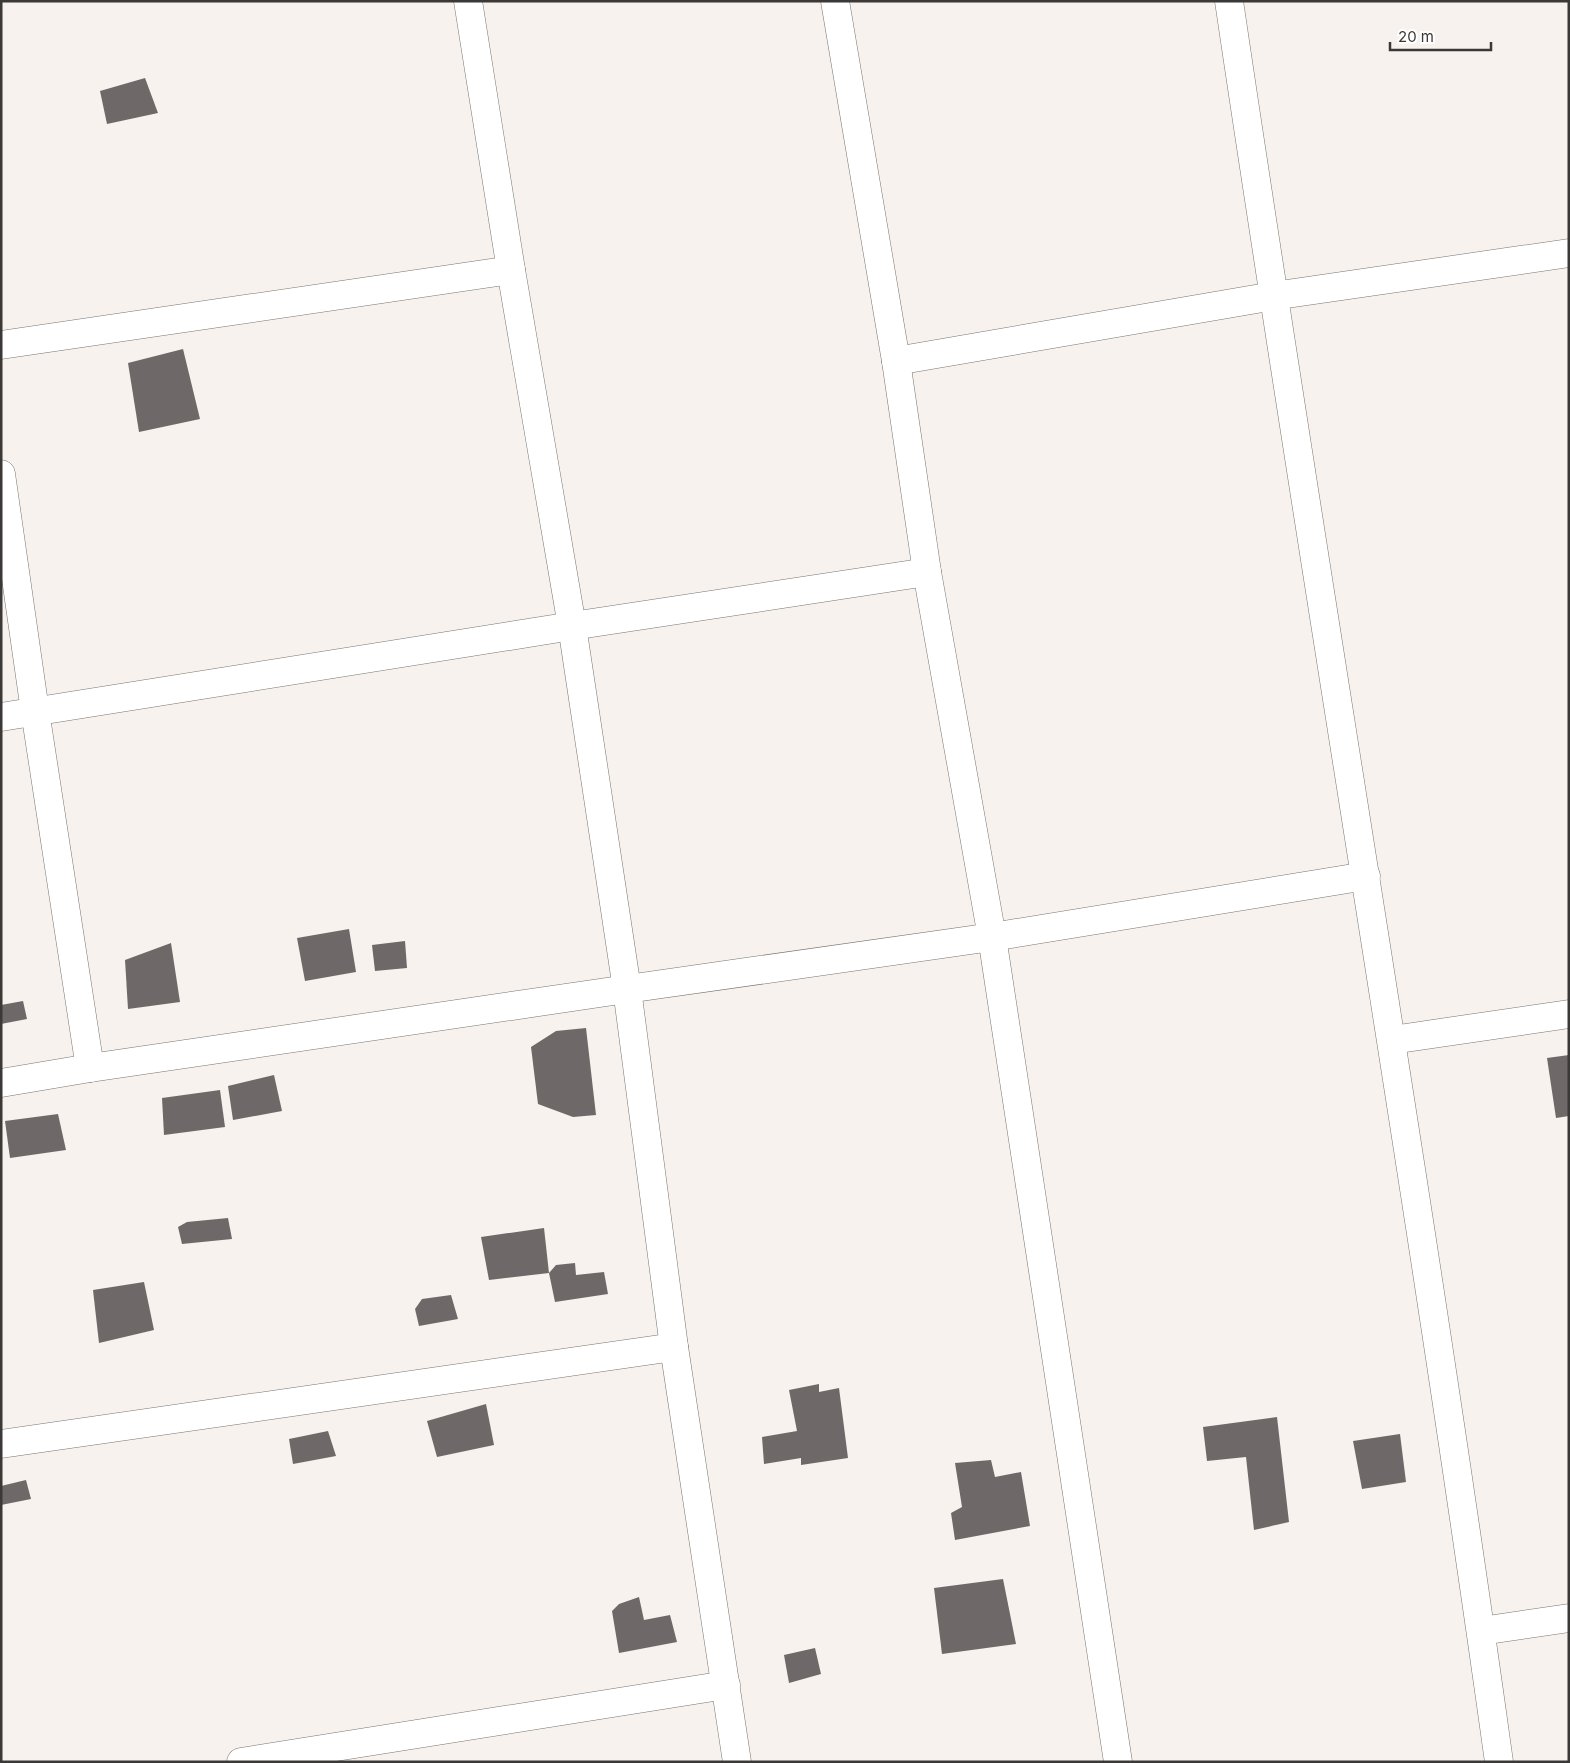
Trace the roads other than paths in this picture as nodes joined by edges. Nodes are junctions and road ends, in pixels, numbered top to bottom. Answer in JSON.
{"nodes":[{"id":1,"x":468,"y":1,"type":"edge"},
{"id":2,"x":835,"y":1,"type":"edge"},
{"id":3,"x":1229,"y":1,"type":"edge"},
{"id":4,"x":1569,"y":253,"type":"edge"},
{"id":5,"x":511,"y":270,"type":"junction"},
{"id":6,"x":1273,"y":296,"type":"junction"},
{"id":7,"x":1,"y":345,"type":"edge"},
{"id":8,"x":896,"y":361,"type":"junction"},
{"id":9,"x":1,"y":474,"type":"edge"},
{"id":10,"x":927,"y":572,"type":"junction"},
{"id":11,"x":572,"y":626,"type":"junction"},
{"id":12,"x":36,"y":711,"type":"junction"},
{"id":13,"x":1,"y":717,"type":"edge"},
{"id":14,"x":1366,"y":876,"type":"junction"},
{"id":15,"x":992,"y":937,"type":"junction"},
{"id":16,"x":628,"y":989,"type":"junction"},
{"id":17,"x":1569,"y":1014,"type":"edge"},
{"id":18,"x":1392,"y":1040,"type":"junction"},
{"id":19,"x":90,"y":1068,"type":"junction"},
{"id":20,"x":1,"y":1083,"type":"edge"},
{"id":21,"x":674,"y":1347,"type":"junction"},
{"id":22,"x":1,"y":1444,"type":"edge"},
{"id":23,"x":1569,"y":1618,"type":"edge"},
{"id":24,"x":1481,"y":1631,"type":"junction"},
{"id":25,"x":726,"y":1684,"type":"junction"},
{"id":26,"x":241,"y":1762,"type":"edge"},
{"id":27,"x":737,"y":1762,"type":"edge"},
{"id":28,"x":1118,"y":1762,"type":"edge"},
{"id":29,"x":1499,"y":1762,"type":"edge"}],
"edges":[{"from":1,"to":5,"type":"street"},
{"from":2,"to":8,"type":"street"},
{"from":3,"to":6,"type":"street"},
{"from":4,"to":6,"type":"street"},
{"from":5,"to":7,"type":"street"},
{"from":5,"to":11,"type":"street"},
{"from":6,"to":8,"type":"street"},
{"from":6,"to":14,"type":"street"},
{"from":8,"to":10,"type":"street"},
{"from":9,"to":12,"type":"street"},
{"from":10,"to":11,"type":"street"},
{"from":10,"to":15,"type":"street"},
{"from":11,"to":12,"type":"street"},
{"from":11,"to":16,"type":"street"},
{"from":12,"to":13,"type":"street"},
{"from":12,"to":19,"type":"street"},
{"from":14,"to":15,"type":"street"},
{"from":14,"to":18,"type":"street"},
{"from":15,"to":16,"type":"street"},
{"from":15,"to":28,"type":"street"},
{"from":16,"to":19,"type":"street"},
{"from":16,"to":21,"type":"street"},
{"from":17,"to":18,"type":"street"},
{"from":18,"to":24,"type":"street"},
{"from":19,"to":20,"type":"street"},
{"from":21,"to":22,"type":"street"},
{"from":21,"to":25,"type":"street"},
{"from":23,"to":24,"type":"street"},
{"from":24,"to":29,"type":"street"},
{"from":25,"to":26,"type":"street"},
{"from":25,"to":27,"type":"street"}]}
